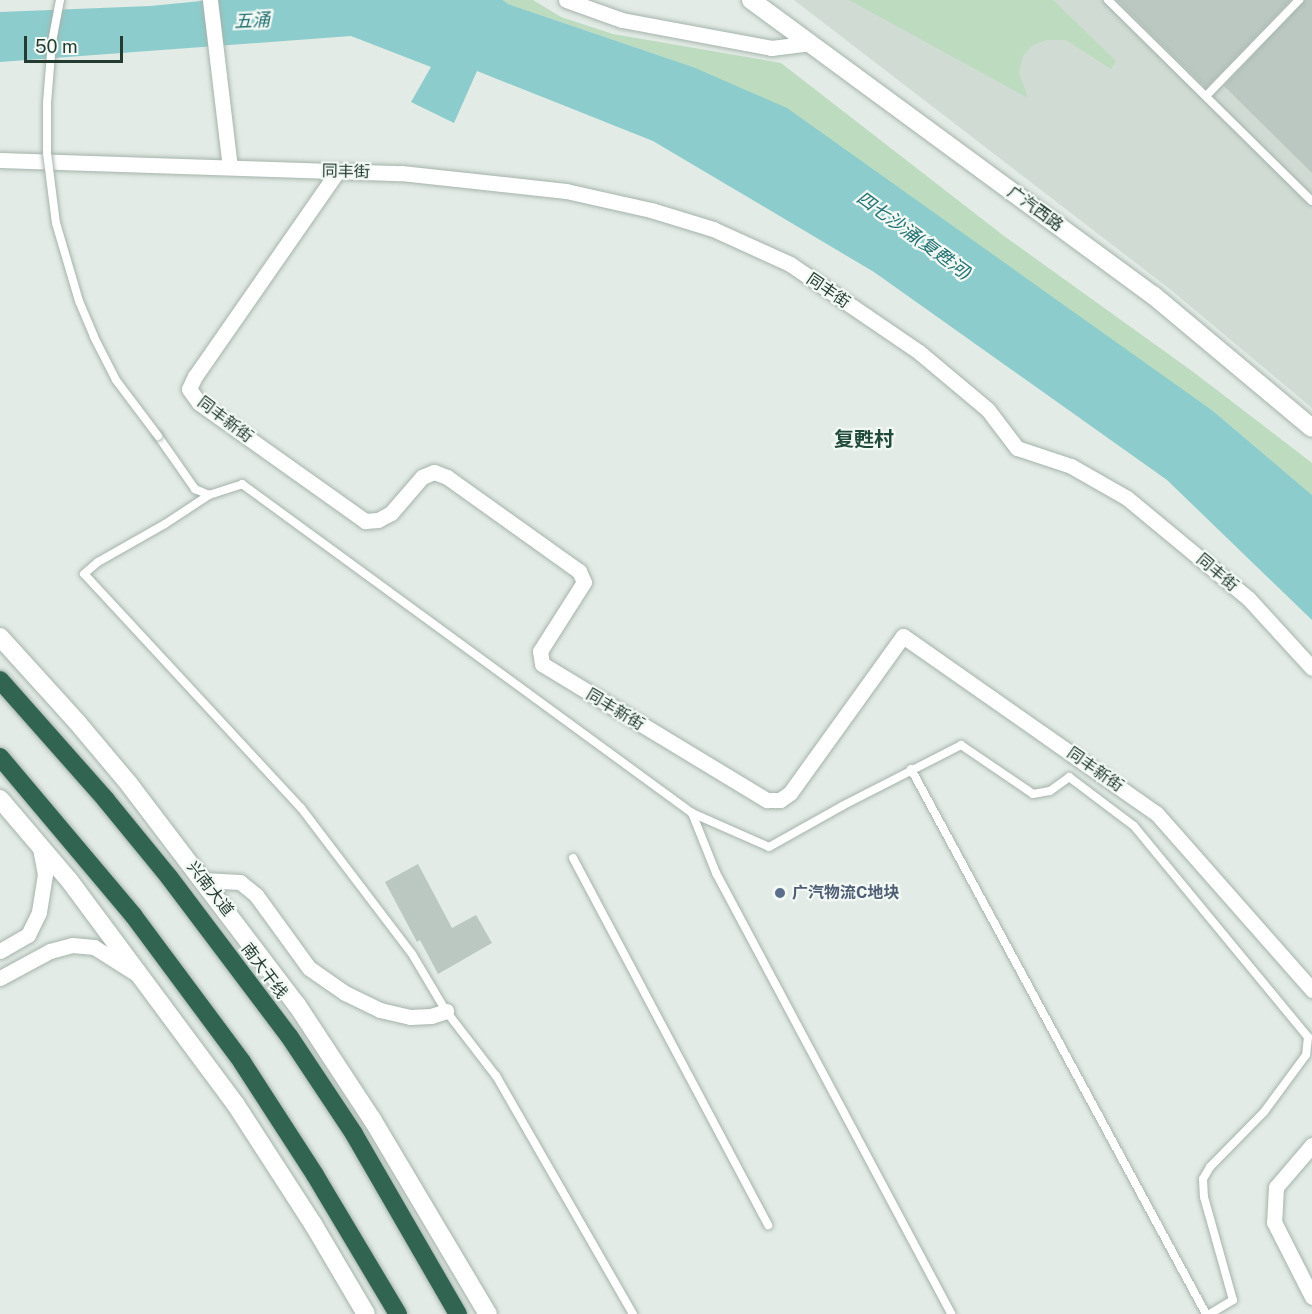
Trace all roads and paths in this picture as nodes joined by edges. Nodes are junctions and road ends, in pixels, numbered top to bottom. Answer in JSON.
{"nodes":[{"id":1,"x":60,"y":0,"type":"edge"},
{"id":2,"x":210,"y":0,"type":"edge"},
{"id":3,"x":566,"y":0,"type":"edge"},
{"id":4,"x":751,"y":0,"type":"edge"},
{"id":5,"x":1108,"y":0,"type":"edge"},
{"id":6,"x":1299,"y":0,"type":"edge"},
{"id":7,"x":809,"y":43,"type":"junction"},
{"id":8,"x":1206,"y":96,"type":"junction"},
{"id":9,"x":0,"y":160,"type":"edge"},
{"id":10,"x":230,"y":167,"type":"junction"},
{"id":11,"x":337,"y":172,"type":"junction"},
{"id":12,"x":1312,"y":201,"type":"edge"},
{"id":13,"x":1312,"y":428,"type":"edge"},
{"id":14,"x":209,"y":495,"type":"junction"},
{"id":15,"x":0,"y":637,"type":"edge"},
{"id":16,"x":1312,"y":668,"type":"edge"},
{"id":17,"x":0,"y":680,"type":"edge"},
{"id":18,"x":0,"y":757,"type":"edge"},
{"id":19,"x":911,"y":769,"type":"junction"},
{"id":20,"x":0,"y":799,"type":"edge"},
{"id":21,"x":692,"y":813,"type":"junction"},
{"id":22,"x":39,"y":844,"type":"junction"},
{"id":23,"x":573,"y":858,"type":"dead end"},
{"id":24,"x":202,"y":880,"type":"junction"},
{"id":25,"x":0,"y":951,"type":"edge"},
{"id":26,"x":0,"y":978,"type":"edge"},
{"id":27,"x":145,"y":979,"type":"junction"},
{"id":28,"x":1312,"y":990,"type":"edge"},
{"id":29,"x":446,"y":1011,"type":"junction"},
{"id":30,"x":1312,"y":1145,"type":"edge"},
{"id":31,"x":768,"y":1225,"type":"dead end"},
{"id":32,"x":1312,"y":1297,"type":"edge"},
{"id":33,"x":366,"y":1314,"type":"edge"},
{"id":34,"x":398,"y":1314,"type":"edge"},
{"id":35,"x":458,"y":1314,"type":"edge"},
{"id":36,"x":488,"y":1314,"type":"edge"},
{"id":37,"x":633,"y":1314,"type":"edge"},
{"id":38,"x":951,"y":1314,"type":"edge"},
{"id":39,"x":1208,"y":1314,"type":"edge"}],
"edges":[{"from":1,"to":14,"type":"lane","bridge":true},
{"from":2,"to":10,"type":"street"},
{"from":3,"to":7,"type":"street"},
{"from":4,"to":7,"type":"main road","name":"广汽西路"},
{"from":5,"to":8,"type":"lane"},
{"from":6,"to":8,"type":"lane"},
{"from":7,"to":13,"type":"main road","name":"广汽西路"},
{"from":8,"to":12,"type":"lane"},
{"from":9,"to":10,"type":"street","name":"同丰街"},
{"from":10,"to":11,"type":"street","name":"同丰街"},
{"from":11,"to":16,"type":"street","name":"同丰街"},
{"from":11,"to":28,"type":"street","name":"同丰新街"},
{"from":14,"to":21,"type":"lane"},
{"from":14,"to":29,"type":"lane"},
{"from":15,"to":24,"type":"main road","name":"兴南大道"},
{"from":17,"to":35,"type":"highway","name":"南大干线"},
{"from":18,"to":34,"type":"highway"},
{"from":19,"to":21,"type":"lane"},
{"from":19,"to":39,"type":"lane"},
{"from":19,"to":39,"type":"lane"},
{"from":20,"to":22,"type":"main road"},
{"from":21,"to":38,"type":"lane"},
{"from":22,"to":25,"type":"street"},
{"from":22,"to":27,"type":"main road"},
{"from":23,"to":31,"type":"lane"},
{"from":24,"to":29,"type":"street"},
{"from":24,"to":36,"type":"main road","name":"兴南大道"},
{"from":26,"to":27,"type":"street"},
{"from":27,"to":33,"type":"main road"},
{"from":29,"to":37,"type":"lane"},
{"from":30,"to":32,"type":"street"}]}
